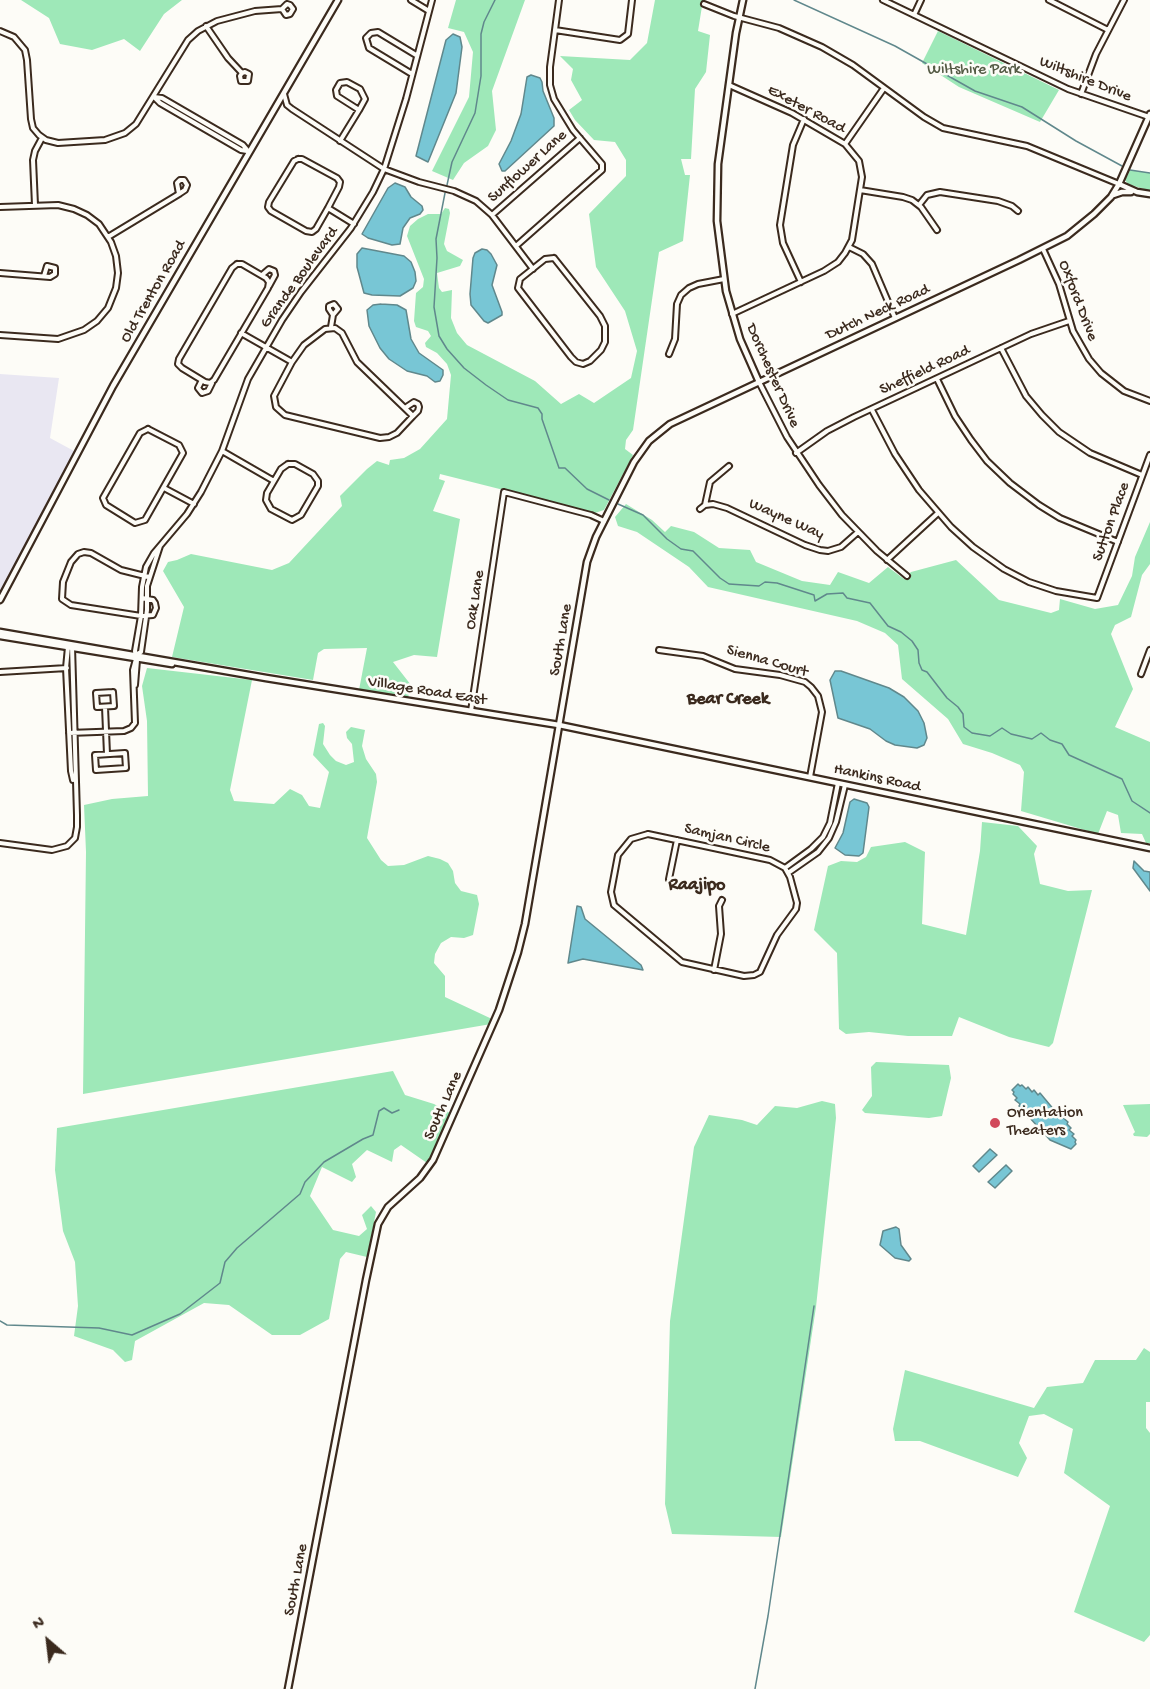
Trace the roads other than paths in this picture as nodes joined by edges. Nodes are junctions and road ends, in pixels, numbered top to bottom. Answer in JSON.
{"nodes":[{"id":1,"x":338,"y":0,"type":"edge"},
{"id":2,"x":411,"y":0,"type":"edge"},
{"id":3,"x":432,"y":0,"type":"edge"},
{"id":4,"x":559,"y":0,"type":"edge"},
{"id":5,"x":632,"y":0,"type":"edge"},
{"id":6,"x":743,"y":0,"type":"edge"},
{"id":7,"x":884,"y":0,"type":"edge"},
{"id":8,"x":921,"y":0,"type":"edge"},
{"id":9,"x":1049,"y":0,"type":"edge"},
{"id":10,"x":1124,"y":0,"type":"edge"},
{"id":11,"x":704,"y":4,"type":"dead end"},
{"id":12,"x":282,"y":9,"type":"dead end"},
{"id":13,"x":429,"y":11,"type":"junction"},
{"id":14,"x":914,"y":15,"type":"junction"},
{"id":15,"x":739,"y":18,"type":"junction"},
{"id":16,"x":206,"y":26,"type":"junction"},
{"id":17,"x":555,"y":30,"type":"junction"},
{"id":18,"x":1108,"y":30,"type":"junction"},
{"id":19,"x":0,"y":31,"type":"edge"},
{"id":20,"x":416,"y":55,"type":"junction"},
{"id":21,"x":242,"y":73,"type":"dead end"},
{"id":22,"x":412,"y":74,"type":"junction"},
{"id":23,"x":729,"y":85,"type":"junction"},
{"id":24,"x":884,"y":88,"type":"junction"},
{"id":25,"x":284,"y":92,"type":"junction"},
{"id":26,"x":1081,"y":94,"type":"junction"},
{"id":27,"x":154,"y":97,"type":"junction"},
{"id":28,"x":359,"y":110,"type":"junction"},
{"id":29,"x":1150,"y":116,"type":"edge"},
{"id":30,"x":804,"y":119,"type":"junction"},
{"id":31,"x":42,"y":138,"type":"junction"},
{"id":32,"x":580,"y":138,"type":"junction"},
{"id":33,"x":340,"y":141,"type":"junction"},
{"id":34,"x":845,"y":144,"type":"junction"},
{"id":35,"x":248,"y":151,"type":"junction"},
{"id":36,"x":384,"y":169,"type":"junction"},
{"id":37,"x":1119,"y":184,"type":"junction"},
{"id":38,"x":860,"y":190,"type":"junction"},
{"id":39,"x":1137,"y":192,"type":"junction"},
{"id":40,"x":179,"y":194,"type":"dead end"},
{"id":41,"x":1150,"y":194,"type":"edge"},
{"id":42,"x":1111,"y":197,"type":"junction"},
{"id":43,"x":919,"y":204,"type":"junction"},
{"id":44,"x":35,"y":205,"type":"junction"},
{"id":45,"x":0,"y":207,"type":"edge"},
{"id":46,"x":328,"y":208,"type":"junction"},
{"id":47,"x":1018,"y":211,"type":"dead end"},
{"id":48,"x":492,"y":215,"type":"junction"},
{"id":49,"x":354,"y":224,"type":"junction"},
{"id":50,"x":937,"y":230,"type":"dead end"},
{"id":51,"x":108,"y":237,"type":"junction"},
{"id":52,"x":516,"y":246,"type":"junction"},
{"id":53,"x":849,"y":247,"type":"junction"},
{"id":54,"x":1043,"y":249,"type":"junction"},
{"id":55,"x":533,"y":268,"type":"junction"},
{"id":56,"x":0,"y":273,"type":"edge"},
{"id":57,"x":262,"y":275,"type":"junction"},
{"id":58,"x":44,"y":276,"type":"dead end"},
{"id":59,"x":724,"y":279,"type":"junction"},
{"id":60,"x":801,"y":282,"type":"junction"},
{"id":61,"x":268,"y":288,"type":"junction"},
{"id":62,"x":732,"y":314,"type":"junction"},
{"id":63,"x":333,"y":315,"type":"dead end"},
{"id":64,"x":895,"y":318,"type":"junction"},
{"id":65,"x":1069,"y":321,"type":"junction"},
{"id":66,"x":331,"y":327,"type":"junction"},
{"id":67,"x":241,"y":333,"type":"junction"},
{"id":68,"x":0,"y":335,"type":"edge"},
{"id":69,"x":266,"y":347,"type":"junction"},
{"id":70,"x":1001,"y":348,"type":"junction"},
{"id":71,"x":669,"y":354,"type":"dead end"},
{"id":72,"x":292,"y":362,"type":"junction"},
{"id":73,"x":936,"y":379,"type":"junction"},
{"id":74,"x":214,"y":380,"type":"junction"},
{"id":75,"x":202,"y":381,"type":"junction"},
{"id":76,"x":759,"y":382,"type":"junction"},
{"id":77,"x":1150,"y":401,"type":"edge"},
{"id":78,"x":405,"y":408,"type":"junction"},
{"id":79,"x":872,"y":410,"type":"junction"},
{"id":80,"x":413,"y":416,"type":"junction"},
{"id":81,"x":222,"y":451,"type":"junction"},
{"id":82,"x":796,"y":453,"type":"junction"},
{"id":83,"x":1150,"y":455,"type":"edge"},
{"id":84,"x":729,"y":466,"type":"dead end"},
{"id":85,"x":1142,"y":475,"type":"junction"},
{"id":86,"x":274,"y":481,"type":"junction"},
{"id":87,"x":164,"y":488,"type":"junction"},
{"id":88,"x":194,"y":504,"type":"junction"},
{"id":89,"x":705,"y":505,"type":"junction"},
{"id":90,"x":700,"y":509,"type":"dead end"},
{"id":91,"x":938,"y":513,"type":"junction"},
{"id":92,"x":604,"y":520,"type":"junction"},
{"id":93,"x":858,"y":532,"type":"junction"},
{"id":94,"x":1118,"y":542,"type":"junction"},
{"id":95,"x":887,"y":560,"type":"junction"},
{"id":96,"x":146,"y":576,"type":"junction"},
{"id":97,"x":907,"y":576,"type":"dead end"},
{"id":98,"x":144,"y":598,"type":"junction"},
{"id":99,"x":0,"y":600,"type":"edge"},
{"id":100,"x":143,"y":616,"type":"junction"},
{"id":101,"x":0,"y":632,"type":"edge"},
{"id":102,"x":0,"y":636,"type":"edge"},
{"id":103,"x":70,"y":647,"type":"junction"},
{"id":104,"x":659,"y":650,"type":"dead end"},
{"id":105,"x":1150,"y":650,"type":"edge"},
{"id":106,"x":137,"y":659,"type":"junction"},
{"id":107,"x":69,"y":668,"type":"junction"},
{"id":108,"x":0,"y":672,"type":"edge"},
{"id":109,"x":1141,"y":674,"type":"dead end"},
{"id":110,"x":105,"y":707,"type":"junction"},
{"id":111,"x":471,"y":711,"type":"junction"},
{"id":112,"x":559,"y":725,"type":"junction"},
{"id":113,"x":107,"y":732,"type":"junction"},
{"id":114,"x":71,"y":733,"type":"junction"},
{"id":115,"x":598,"y":733,"type":"joint"},
{"id":116,"x":107,"y":754,"type":"junction"},
{"id":117,"x":810,"y":777,"type":"junction"},
{"id":118,"x":838,"y":783,"type":"junction"},
{"id":119,"x":845,"y":785,"type":"junction"},
{"id":120,"x":833,"y":810,"type":"junction"},
{"id":121,"x":839,"y":811,"type":"junction"},
{"id":122,"x":677,"y":840,"type":"junction"},
{"id":123,"x":0,"y":843,"type":"edge"},
{"id":124,"x":1150,"y":849,"type":"edge"},
{"id":125,"x":785,"y":868,"type":"junction"},
{"id":126,"x":788,"y":873,"type":"junction"},
{"id":127,"x":669,"y":879,"type":"dead end"},
{"id":128,"x":722,"y":900,"type":"dead end"},
{"id":129,"x":714,"y":970,"type":"junction"},
{"id":130,"x":288,"y":1689,"type":"edge"}],
"edges":[{"from":1,"to":25,"type":"street","name":"Old Trenton Road"},
{"from":2,"to":13,"type":"street"},
{"from":3,"to":13,"type":"street","name":"Grande Boulevard"},
{"from":4,"to":17,"type":"street"},
{"from":5,"to":17,"type":"street"},
{"from":6,"to":15,"type":"street","name":"Dorchester Drive"},
{"from":7,"to":14,"type":"street","name":"Wiltshire Drive"},
{"from":8,"to":14,"type":"street"},
{"from":9,"to":18,"type":"street"},
{"from":10,"to":18,"type":"street"},
{"from":11,"to":15,"type":"street"},
{"from":12,"to":16,"type":"street"},
{"from":13,"to":20,"type":"street","name":"Grande Boulevard"},
{"from":14,"to":26,"type":"street","name":"Wiltshire Drive"},
{"from":15,"to":23,"type":"street","name":"Dorchester Drive"},
{"from":15,"to":24,"type":"street"},
{"from":16,"to":21,"type":"street"},
{"from":16,"to":27,"type":"street"},
{"from":17,"to":32,"type":"street"},
{"from":18,"to":26,"type":"street"},
{"from":19,"to":31,"type":"street"},
{"from":20,"to":22,"type":"street","name":"Grande Boulevard"},
{"from":20,"to":22,"type":"street"},
{"from":22,"to":36,"type":"street","name":"Grande Boulevard"},
{"from":23,"to":30,"type":"street","name":"Exeter Road"},
{"from":23,"to":59,"type":"street","name":"Dorchester Drive"},
{"from":24,"to":34,"type":"street"},
{"from":24,"to":37,"type":"street"},
{"from":25,"to":33,"type":"street"},
{"from":25,"to":35,"type":"street","name":"Old Trenton Road"},
{"from":26,"to":29,"type":"street","name":"Wiltshire Drive"},
{"from":27,"to":31,"type":"street"},
{"from":27,"to":35,"type":"street"},
{"from":28,"to":28,"type":"street"},
{"from":28,"to":33,"type":"street"},
{"from":29,"to":37,"type":"street","name":"Dutch Neck Road"},
{"from":30,"to":34,"type":"street","name":"Exeter Road"},
{"from":30,"to":60,"type":"street"},
{"from":31,"to":44,"type":"street"},
{"from":32,"to":48,"type":"street","name":"Sunflower Lane"},
{"from":32,"to":52,"type":"street"},
{"from":33,"to":36,"type":"street"},
{"from":34,"to":38,"type":"street","name":"Exeter Road"},
{"from":35,"to":99,"type":"street","name":"Old Trenton Road"},
{"from":36,"to":48,"type":"street"},
{"from":36,"to":49,"type":"street","name":"Grande Boulevard"},
{"from":37,"to":39,"type":"street"},
{"from":37,"to":42,"type":"street","name":"Dutch Neck Road"},
{"from":38,"to":43,"type":"street"},
{"from":38,"to":53,"type":"street","name":"Exeter Road"},
{"from":39,"to":41,"type":"street"},
{"from":39,"to":42,"type":"street"},
{"from":40,"to":51,"type":"street"},
{"from":42,"to":54,"type":"street","name":"Dutch Neck Road"},
{"from":43,"to":47,"type":"street"},
{"from":43,"to":50,"type":"street"},
{"from":44,"to":45,"type":"street"},
{"from":44,"to":51,"type":"street"},
{"from":46,"to":46,"type":"street"},
{"from":46,"to":49,"type":"street"},
{"from":48,"to":52,"type":"street"},
{"from":49,"to":69,"type":"street","name":"Grande Boulevard"},
{"from":51,"to":68,"type":"street"},
{"from":52,"to":55,"type":"street"},
{"from":53,"to":60,"type":"street"},
{"from":53,"to":64,"type":"street"},
{"from":54,"to":64,"type":"street","name":"Dutch Neck Road"},
{"from":54,"to":65,"type":"street","name":"Oxford Drive"},
{"from":55,"to":55,"type":"street"},
{"from":56,"to":58,"type":"street"},
{"from":57,"to":61,"type":"street"},
{"from":57,"to":61,"type":"street"},
{"from":57,"to":75,"type":"street"},
{"from":59,"to":62,"type":"street","name":"Dorchester Drive"},
{"from":59,"to":71,"type":"street"},
{"from":60,"to":62,"type":"street"},
{"from":61,"to":67,"type":"street"},
{"from":62,"to":76,"type":"street","name":"Dorchester Drive"},
{"from":63,"to":66,"type":"street"},
{"from":64,"to":76,"type":"street","name":"Dutch Neck Road"},
{"from":65,"to":70,"type":"street","name":"Sheffield Road"},
{"from":65,"to":77,"type":"street","name":"Oxford Drive"},
{"from":66,"to":72,"type":"street"},
{"from":66,"to":78,"type":"street"},
{"from":67,"to":69,"type":"street"},
{"from":67,"to":74,"type":"street"},
{"from":69,"to":72,"type":"street"},
{"from":69,"to":81,"type":"street","name":"Grande Boulevard"},
{"from":70,"to":73,"type":"street","name":"Sheffield Road"},
{"from":70,"to":85,"type":"street"},
{"from":72,"to":80,"type":"street"},
{"from":73,"to":79,"type":"street","name":"Sheffield Road"},
{"from":73,"to":94,"type":"street"},
{"from":74,"to":75,"type":"street"},
{"from":74,"to":75,"type":"street"},
{"from":76,"to":82,"type":"street","name":"Dorchester Drive"},
{"from":76,"to":92,"type":"street","name":"Dutch Neck Road"},
{"from":78,"to":80,"type":"street"},
{"from":78,"to":80,"type":"street"},
{"from":79,"to":82,"type":"street","name":"Sheffield Road"},
{"from":79,"to":91,"type":"street"},
{"from":81,"to":86,"type":"street"},
{"from":81,"to":88,"type":"street","name":"Grande Boulevard"},
{"from":82,"to":93,"type":"street","name":"Dorchester Drive"},
{"from":83,"to":85,"type":"street","name":"Sutton Place"},
{"from":84,"to":89,"type":"street"},
{"from":85,"to":94,"type":"street","name":"Sutton Place"},
{"from":86,"to":86,"type":"street"},
{"from":87,"to":87,"type":"street"},
{"from":87,"to":88,"type":"street"},
{"from":88,"to":96,"type":"street","name":"Grande Boulevard"},
{"from":89,"to":90,"type":"street"},
{"from":89,"to":93,"type":"street","name":"Wayne Way"},
{"from":91,"to":94,"type":"street","name":"Sutton Place"},
{"from":91,"to":95,"type":"street"},
{"from":92,"to":111,"type":"street","name":"Oak Lane"},
{"from":92,"to":112,"type":"street","name":"South Lane"},
{"from":93,"to":95,"type":"street","name":"Dorchester Drive"},
{"from":95,"to":97,"type":"street","name":"Dorchester Drive"},
{"from":96,"to":98,"type":"street","name":"Grande Boulevard"},
{"from":96,"to":100,"type":"street"},
{"from":98,"to":100,"type":"street","name":"Grande Boulevard"},
{"from":98,"to":100,"type":"street"},
{"from":100,"to":106,"type":"street","name":"Grande Boulevard"},
{"from":101,"to":103,"type":"street","name":"Village Road East"},
{"from":102,"to":103,"type":"street","name":"Village Road East"},
{"from":103,"to":106,"type":"street","name":"Village Road East"},
{"from":103,"to":107,"type":"street"},
{"from":104,"to":117,"type":"street","name":"Sienna Court"},
{"from":105,"to":109,"type":"street"},
{"from":106,"to":111,"type":"street","name":"Village Road East"},
{"from":106,"to":113,"type":"street","name":"Grande Boulevard"},
{"from":107,"to":108,"type":"street"},
{"from":107,"to":114,"type":"street"},
{"from":110,"to":110,"type":"street"},
{"from":110,"to":113,"type":"street"},
{"from":111,"to":112,"type":"street","name":"Village Road East"},
{"from":112,"to":115,"type":"street","name":"Village Road East"},
{"from":112,"to":130,"type":"street","name":"South Lane"},
{"from":113,"to":114,"type":"street","name":"Grande Boulevard"},
{"from":113,"to":116,"type":"street"},
{"from":114,"to":123,"type":"street"},
{"from":115,"to":117,"type":"street","name":"Hankins Road"},
{"from":116,"to":116,"type":"street"},
{"from":117,"to":118,"type":"street","name":"Hankins Road"},
{"from":118,"to":119,"type":"street","name":"Hankins Road"},
{"from":118,"to":120,"type":"street"},
{"from":119,"to":121,"type":"street"},
{"from":119,"to":124,"type":"street","name":"Hankins Road"},
{"from":120,"to":121,"type":"street"},
{"from":120,"to":125,"type":"street"},
{"from":121,"to":126,"type":"street"},
{"from":122,"to":125,"type":"street","name":"Samjan Circle"},
{"from":122,"to":127,"type":"street"},
{"from":122,"to":129,"type":"street","name":"Samjan Circle"},
{"from":125,"to":126,"type":"street","name":"Samjan Circle"},
{"from":126,"to":129,"type":"street","name":"Samjan Circle"},
{"from":128,"to":129,"type":"street"}]}
